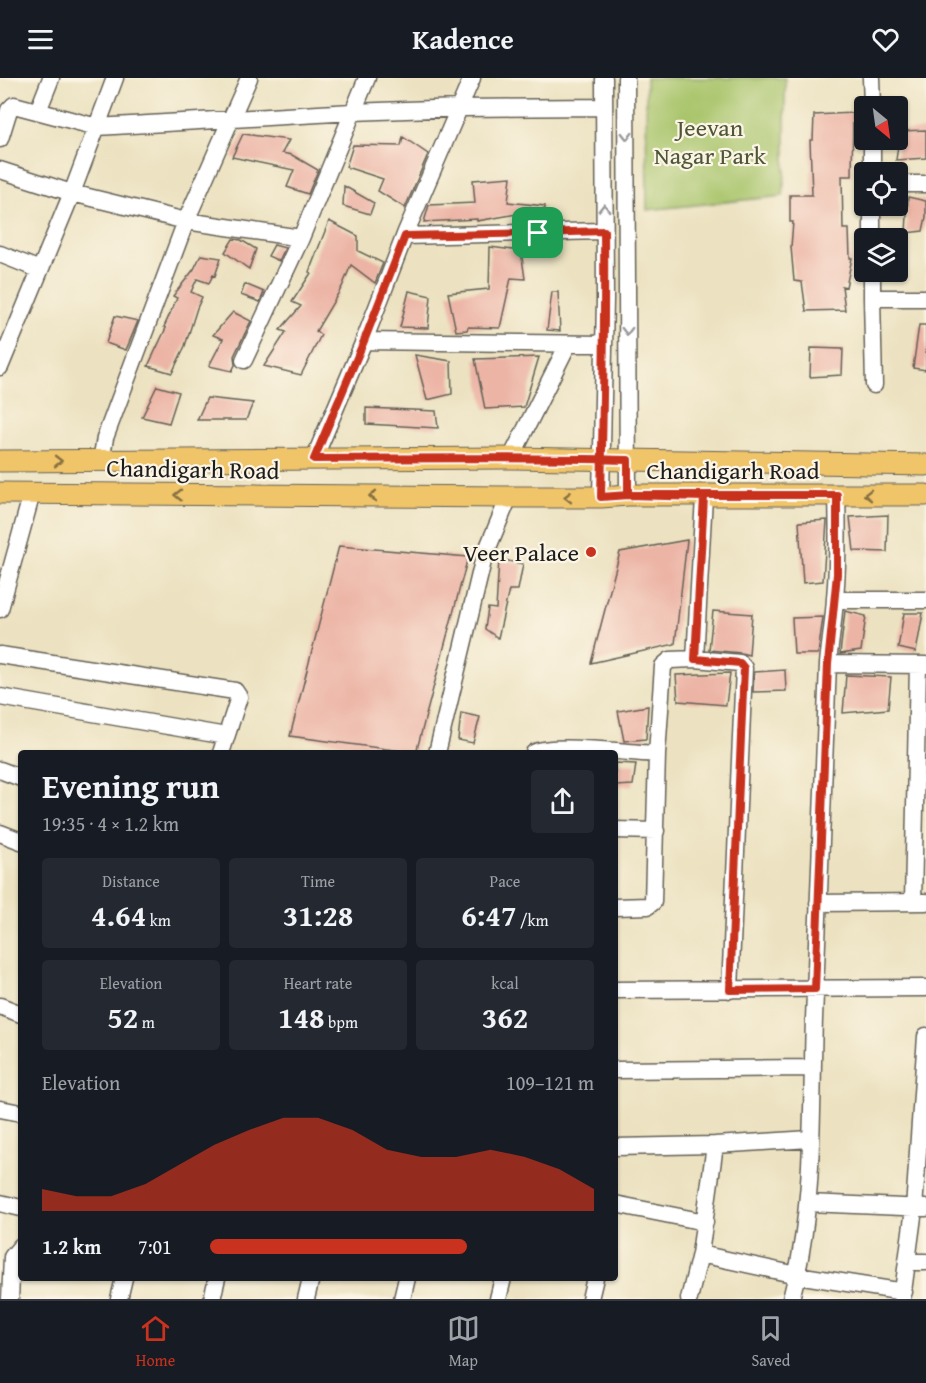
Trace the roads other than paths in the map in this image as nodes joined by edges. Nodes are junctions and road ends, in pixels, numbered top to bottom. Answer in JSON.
{"nodes":[{"id":1,"x":51,"y":78,"type":"edge"},
{"id":2,"x":115,"y":78,"type":"edge"},
{"id":3,"x":249,"y":78,"type":"edge"},
{"id":4,"x":367,"y":78,"type":"edge"},
{"id":5,"x":472,"y":78,"type":"edge"},
{"id":6,"x":604,"y":78,"type":"edge"},
{"id":7,"x":626,"y":78,"type":"edge"},
{"id":8,"x":871,"y":78,"type":"edge"},
{"id":9,"x":872,"y":96,"type":"edge"},
{"id":10,"x":460,"y":108,"type":"junction"},
{"id":11,"x":604,"y":108,"type":"junction"},
{"id":12,"x":38,"y":111,"type":"junction"},
{"id":13,"x":352,"y":112,"type":"junction"},
{"id":14,"x":230,"y":119,"type":"junction"},
{"id":15,"x":97,"y":127,"type":"junction"},
{"id":16,"x":0,"y":139,"type":"edge"},
{"id":17,"x":0,"y":170,"type":"edge"},
{"id":18,"x":908,"y":184,"type":"edge"},
{"id":19,"x":926,"y":184,"type":"edge"},
{"id":20,"x":72,"y":193,"type":"junction"},
{"id":21,"x":186,"y":221,"type":"junction"},
{"id":22,"x":604,"y":231,"type":"junction"},
{"id":23,"x":405,"y":236,"type":"junction"},
{"id":24,"x":301,"y":238,"type":"junction"},
{"id":25,"x":0,"y":254,"type":"edge"},
{"id":26,"x":40,"y":270,"type":"junction"},
{"id":27,"x":872,"y":282,"type":"edge"},
{"id":28,"x":872,"y":298,"type":"junction"},
{"id":29,"x":926,"y":298,"type":"edge"},
{"id":30,"x":364,"y":341,"type":"junction"},
{"id":31,"x":5,"y":342,"type":"edge"},
{"id":32,"x":568,"y":344,"type":"junction"},
{"id":33,"x":604,"y":344,"type":"junction"},
{"id":34,"x":243,"y":360,"type":"dead end"},
{"id":35,"x":0,"y":367,"type":"edge"},
{"id":36,"x":874,"y":385,"type":"dead end"},
{"id":37,"x":511,"y":458,"type":"junction"},
{"id":38,"x":314,"y":459,"type":"junction"},
{"id":39,"x":602,"y":459,"type":"junction"},
{"id":40,"x":628,"y":460,"type":"junction"},
{"id":41,"x":0,"y":461,"type":"edge"},
{"id":42,"x":101,"y":461,"type":"junction"},
{"id":43,"x":926,"y":465,"type":"edge"},
{"id":44,"x":0,"y":493,"type":"edge"},
{"id":45,"x":32,"y":493,"type":"junction"},
{"id":46,"x":628,"y":495,"type":"junction"},
{"id":47,"x":837,"y":495,"type":"junction"},
{"id":48,"x":926,"y":495,"type":"edge"},
{"id":49,"x":509,"y":497,"type":"junction"},
{"id":50,"x":601,"y":497,"type":"junction"},
{"id":51,"x":704,"y":497,"type":"junction"},
{"id":52,"x":835,"y":600,"type":"junction"},
{"id":53,"x":926,"y":600,"type":"edge"},
{"id":54,"x":0,"y":609,"type":"edge"},
{"id":55,"x":0,"y":655,"type":"edge"},
{"id":56,"x":695,"y":659,"type":"junction"},
{"id":57,"x":828,"y":664,"type":"junction"},
{"id":58,"x":922,"y":665,"type":"edge"},
{"id":59,"x":0,"y":698,"type":"edge"},
{"id":60,"x":226,"y":736,"type":"junction"},
{"id":61,"x":222,"y":750,"type":"edge"},
{"id":62,"x":438,"y":750,"type":"edge"},
{"id":63,"x":540,"y":750,"type":"edge"},
{"id":64,"x":586,"y":750,"type":"edge"},
{"id":65,"x":618,"y":752,"type":"edge"},
{"id":66,"x":657,"y":754,"type":"junction"},
{"id":67,"x":0,"y":770,"type":"edge"},
{"id":68,"x":18,"y":777,"type":"edge"},
{"id":69,"x":618,"y":830,"type":"edge"},
{"id":70,"x":656,"y":831,"type":"junction"},
{"id":71,"x":0,"y":833,"type":"edge"},
{"id":72,"x":18,"y":840,"type":"edge"},
{"id":73,"x":919,"y":902,"type":"edge"},
{"id":74,"x":818,"y":903,"type":"junction"},
{"id":75,"x":618,"y":907,"type":"edge"},
{"id":76,"x":926,"y":988,"type":"edge"},
{"id":77,"x":815,"y":989,"type":"junction"},
{"id":78,"x":618,"y":990,"type":"edge"},
{"id":79,"x":730,"y":990,"type":"junction"},
{"id":80,"x":0,"y":1006,"type":"edge"},
{"id":81,"x":18,"y":1013,"type":"edge"},
{"id":82,"x":926,"y":1036,"type":"edge"},
{"id":83,"x":813,"y":1068,"type":"junction"},
{"id":84,"x":618,"y":1070,"type":"edge"},
{"id":85,"x":924,"y":1098,"type":"edge"},
{"id":86,"x":0,"y":1109,"type":"edge"},
{"id":87,"x":18,"y":1112,"type":"edge"},
{"id":88,"x":810,"y":1139,"type":"junction"},
{"id":89,"x":715,"y":1145,"type":"junction"},
{"id":90,"x":618,"y":1147,"type":"edge"},
{"id":91,"x":0,"y":1203,"type":"edge"},
{"id":92,"x":808,"y":1203,"type":"junction"},
{"id":93,"x":618,"y":1205,"type":"edge"},
{"id":94,"x":18,"y":1207,"type":"edge"},
{"id":95,"x":920,"y":1209,"type":"edge"},
{"id":96,"x":705,"y":1222,"type":"junction"},
{"id":97,"x":18,"y":1250,"type":"edge"},
{"id":98,"x":700,"y":1254,"type":"junction"},
{"id":99,"x":926,"y":1262,"type":"edge"},
{"id":100,"x":907,"y":1263,"type":"junction"},
{"id":101,"x":797,"y":1275,"type":"junction"},
{"id":102,"x":123,"y":1281,"type":"edge"},
{"id":103,"x":216,"y":1281,"type":"edge"},
{"id":104,"x":310,"y":1281,"type":"edge"},
{"id":105,"x":406,"y":1281,"type":"edge"},
{"id":106,"x":502,"y":1281,"type":"edge"},
{"id":107,"x":595,"y":1281,"type":"edge"},
{"id":108,"x":903,"y":1296,"type":"edge"},
{"id":109,"x":10,"y":1299,"type":"edge"},
{"id":110,"x":119,"y":1299,"type":"edge"},
{"id":111,"x":212,"y":1299,"type":"edge"},
{"id":112,"x":306,"y":1299,"type":"edge"},
{"id":113,"x":402,"y":1299,"type":"edge"},
{"id":114,"x":498,"y":1299,"type":"edge"},
{"id":115,"x":590,"y":1299,"type":"edge"},
{"id":116,"x":689,"y":1299,"type":"edge"},
{"id":117,"x":791,"y":1299,"type":"edge"}],
"edges":[{"from":1,"to":12,"type":"street"},
{"from":2,"to":15,"type":"street"},
{"from":3,"to":14,"type":"street"},
{"from":4,"to":13,"type":"street"},
{"from":5,"to":10,"type":"street"},
{"from":6,"to":11,"type":"street"},
{"from":7,"to":40,"type":"street","one_way":true},
{"from":8,"to":9,"type":"street"},
{"from":10,"to":11,"type":"street"},
{"from":10,"to":13,"type":"street"},
{"from":10,"to":23,"type":"street"},
{"from":22,"to":11,"type":"street","one_way":true},
{"from":12,"to":15,"type":"street"},
{"from":12,"to":16,"type":"street"},
{"from":13,"to":14,"type":"street"},
{"from":13,"to":24,"type":"street"},
{"from":14,"to":15,"type":"street"},
{"from":14,"to":21,"type":"street"},
{"from":15,"to":20,"type":"street"},
{"from":17,"to":20,"type":"street"},
{"from":18,"to":19,"type":"street"},
{"from":20,"to":21,"type":"street"},
{"from":20,"to":26,"type":"street"},
{"from":21,"to":24,"type":"street"},
{"from":21,"to":42,"type":"street"},
{"from":22,"to":23,"type":"street"},
{"from":22,"to":33,"type":"street"},
{"from":23,"to":30,"type":"street"},
{"from":24,"to":34,"type":"street"},
{"from":25,"to":26,"type":"street"},
{"from":26,"to":31,"type":"street"},
{"from":27,"to":28,"type":"street"},
{"from":28,"to":29,"type":"street"},
{"from":28,"to":36,"type":"street"},
{"from":30,"to":32,"type":"street"},
{"from":30,"to":38,"type":"street"},
{"from":31,"to":35,"type":"street"},
{"from":32,"to":33,"type":"street"},
{"from":32,"to":37,"type":"street"},
{"from":33,"to":39,"type":"street"},
{"from":37,"to":38,"type":"main road","name":"Chandigarh Road"},
{"from":37,"to":39,"type":"main road","name":"Chandigarh Road"},
{"from":38,"to":42,"type":"main road","name":"Chandigarh Road"},
{"from":39,"to":40,"type":"main road","name":"Chandigarh Road"},
{"from":39,"to":50,"type":"street"},
{"from":40,"to":43,"type":"main road","name":"Chandigarh Road"},
{"from":40,"to":46,"type":"street"},
{"from":41,"to":42,"type":"main road","name":"Chandigarh Road","one_way":true},
{"from":44,"to":45,"type":"main road","name":"Chandigarh Road"},
{"from":49,"to":45,"type":"main road","name":"Chandigarh Road","one_way":true},
{"from":45,"to":54,"type":"street"},
{"from":46,"to":50,"type":"main road","name":"Chandigarh Road"},
{"from":46,"to":51,"type":"main road","name":"Chandigarh Road"},
{"from":48,"to":47,"type":"main road","name":"Chandigarh Road","one_way":true},
{"from":47,"to":51,"type":"main road","name":"Chandigarh Road"},
{"from":47,"to":52,"type":"street"},
{"from":50,"to":49,"type":"main road","name":"Chandigarh Road","one_way":true},
{"from":49,"to":62,"type":"street"},
{"from":51,"to":56,"type":"street"},
{"from":52,"to":53,"type":"street"},
{"from":52,"to":57,"type":"street"},
{"from":55,"to":60,"type":"street"},
{"from":56,"to":66,"type":"street"},
{"from":56,"to":79,"type":"street"},
{"from":57,"to":58,"type":"street"},
{"from":57,"to":74,"type":"street"},
{"from":58,"to":73,"type":"street"},
{"from":59,"to":60,"type":"street"},
{"from":60,"to":61,"type":"street"},
{"from":63,"to":64,"type":"street"},
{"from":65,"to":66,"type":"street"},
{"from":66,"to":70,"type":"street"},
{"from":67,"to":68,"type":"street"},
{"from":69,"to":70,"type":"street"},
{"from":70,"to":75,"type":"street"},
{"from":71,"to":72,"type":"street"},
{"from":73,"to":74,"type":"street"},
{"from":74,"to":77,"type":"street"},
{"from":76,"to":77,"type":"street"},
{"from":77,"to":79,"type":"street"},
{"from":77,"to":83,"type":"street"},
{"from":78,"to":79,"type":"street"},
{"from":80,"to":81,"type":"street"},
{"from":82,"to":85,"type":"street"},
{"from":83,"to":84,"type":"street"},
{"from":83,"to":88,"type":"street"},
{"from":85,"to":95,"type":"street"},
{"from":86,"to":87,"type":"street"},
{"from":88,"to":89,"type":"street"},
{"from":88,"to":92,"type":"street"},
{"from":89,"to":90,"type":"street"},
{"from":89,"to":96,"type":"street"},
{"from":91,"to":94,"type":"street"},
{"from":92,"to":95,"type":"street"},
{"from":92,"to":101,"type":"street"},
{"from":93,"to":96,"type":"street"},
{"from":95,"to":100,"type":"street"},
{"from":96,"to":98,"type":"street"},
{"from":97,"to":109,"type":"street"},
{"from":98,"to":101,"type":"street"},
{"from":98,"to":116,"type":"street"},
{"from":99,"to":100,"type":"street"},
{"from":100,"to":108,"type":"street"},
{"from":101,"to":108,"type":"street"},
{"from":101,"to":117,"type":"street"},
{"from":102,"to":110,"type":"street"},
{"from":103,"to":111,"type":"street"},
{"from":104,"to":112,"type":"street"},
{"from":105,"to":113,"type":"street"},
{"from":106,"to":114,"type":"street"},
{"from":107,"to":115,"type":"street"}]}
